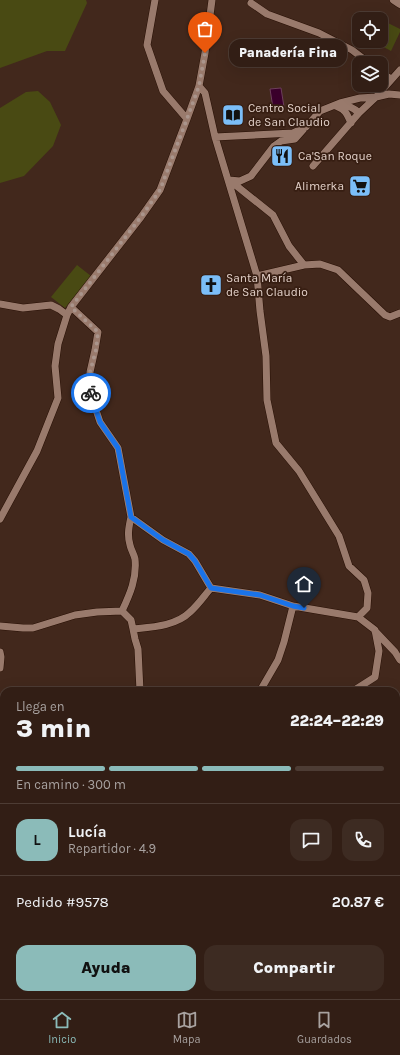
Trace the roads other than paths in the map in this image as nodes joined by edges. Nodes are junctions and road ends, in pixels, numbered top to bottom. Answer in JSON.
{"nodes":[{"id":1,"x":155,"y":0,"type":"edge"},
{"id":2,"x":212,"y":0,"type":"edge"},
{"id":3,"x":394,"y":0,"type":"edge"},
{"id":4,"x":251,"y":3,"type":"dead end"},
{"id":5,"x":400,"y":4,"type":"edge"},
{"id":6,"x":360,"y":56,"type":"edge"},
{"id":7,"x":400,"y":70,"type":"edge"},
{"id":8,"x":388,"y":77,"type":"edge"},
{"id":9,"x":391,"y":79,"type":"junction"},
{"id":10,"x":199,"y":86,"type":"junction"},
{"id":11,"x":400,"y":95,"type":"edge"},
{"id":12,"x":376,"y":97,"type":"junction"},
{"id":13,"x":354,"y":100,"type":"junction"},
{"id":14,"x":336,"y":105,"type":"junction"},
{"id":15,"x":359,"y":113,"type":"junction"},
{"id":16,"x":187,"y":119,"type":"junction"},
{"id":17,"x":351,"y":123,"type":"junction"},
{"id":18,"x":306,"y":127,"type":"junction"},
{"id":19,"x":215,"y":137,"type":"junction"},
{"id":20,"x":313,"y":166,"type":"dead end"},
{"id":21,"x":228,"y":179,"type":"junction"},
{"id":22,"x":304,"y":265,"type":"junction"},
{"id":23,"x":257,"y":276,"type":"junction"},
{"id":24,"x":0,"y":304,"type":"edge"},
{"id":25,"x":71,"y":307,"type":"junction"},
{"id":26,"x":400,"y":313,"type":"edge"},
{"id":27,"x":67,"y":315,"type":"junction"},
{"id":28,"x":131,"y":517,"type":"junction"},
{"id":29,"x":0,"y":519,"type":"edge"},
{"id":30,"x":211,"y":588,"type":"junction"},
{"id":31,"x":293,"y":606,"type":"junction"},
{"id":32,"x":122,"y":611,"type":"junction"},
{"id":33,"x":358,"y":617,"type":"junction"},
{"id":34,"x":0,"y":626,"type":"edge"},
{"id":35,"x":133,"y":629,"type":"junction"},
{"id":36,"x":375,"y":630,"type":"junction"},
{"id":37,"x":0,"y":652,"type":"edge"},
{"id":38,"x":400,"y":660,"type":"edge"},
{"id":39,"x":0,"y":668,"type":"edge"},
{"id":40,"x":140,"y":687,"type":"edge"},
{"id":41,"x":262,"y":687,"type":"edge"},
{"id":42,"x":360,"y":687,"type":"edge"}],
"edges":[{"from":1,"to":16,"type":"street"},
{"from":2,"to":10,"type":"street"},
{"from":3,"to":5,"type":"street"},
{"from":4,"to":6,"type":"street"},
{"from":7,"to":9,"type":"street"},
{"from":8,"to":9,"type":"street"},
{"from":9,"to":12,"type":"street"},
{"from":10,"to":16,"type":"street"},
{"from":10,"to":19,"type":"street"},
{"from":11,"to":12,"type":"street"},
{"from":12,"to":13,"type":"street"},
{"from":12,"to":15,"type":"street"},
{"from":13,"to":14,"type":"street"},
{"from":13,"to":15,"type":"street"},
{"from":14,"to":15,"type":"street"},
{"from":14,"to":17,"type":"street"},
{"from":14,"to":18,"type":"street"},
{"from":15,"to":17,"type":"street"},
{"from":16,"to":25,"type":"street"},
{"from":17,"to":20,"type":"street"},
{"from":18,"to":19,"type":"street"},
{"from":18,"to":21,"type":"street"},
{"from":19,"to":21,"type":"street"},
{"from":21,"to":22,"type":"street"},
{"from":21,"to":23,"type":"street"},
{"from":22,"to":23,"type":"street"},
{"from":22,"to":26,"type":"street"},
{"from":23,"to":33,"type":"street"},
{"from":24,"to":27,"type":"street"},
{"from":25,"to":27,"type":"street"},
{"from":25,"to":28,"type":"street"},
{"from":27,"to":29,"type":"street"},
{"from":28,"to":30,"type":"street"},
{"from":28,"to":32,"type":"street"},
{"from":30,"to":31,"type":"street"},
{"from":30,"to":35,"type":"street"},
{"from":31,"to":33,"type":"street"},
{"from":31,"to":41,"type":"street"},
{"from":32,"to":34,"type":"street"},
{"from":32,"to":35,"type":"street"},
{"from":33,"to":36,"type":"street"},
{"from":35,"to":40,"type":"street"},
{"from":36,"to":38,"type":"street"},
{"from":36,"to":42,"type":"street"},
{"from":37,"to":39,"type":"street"}]}
